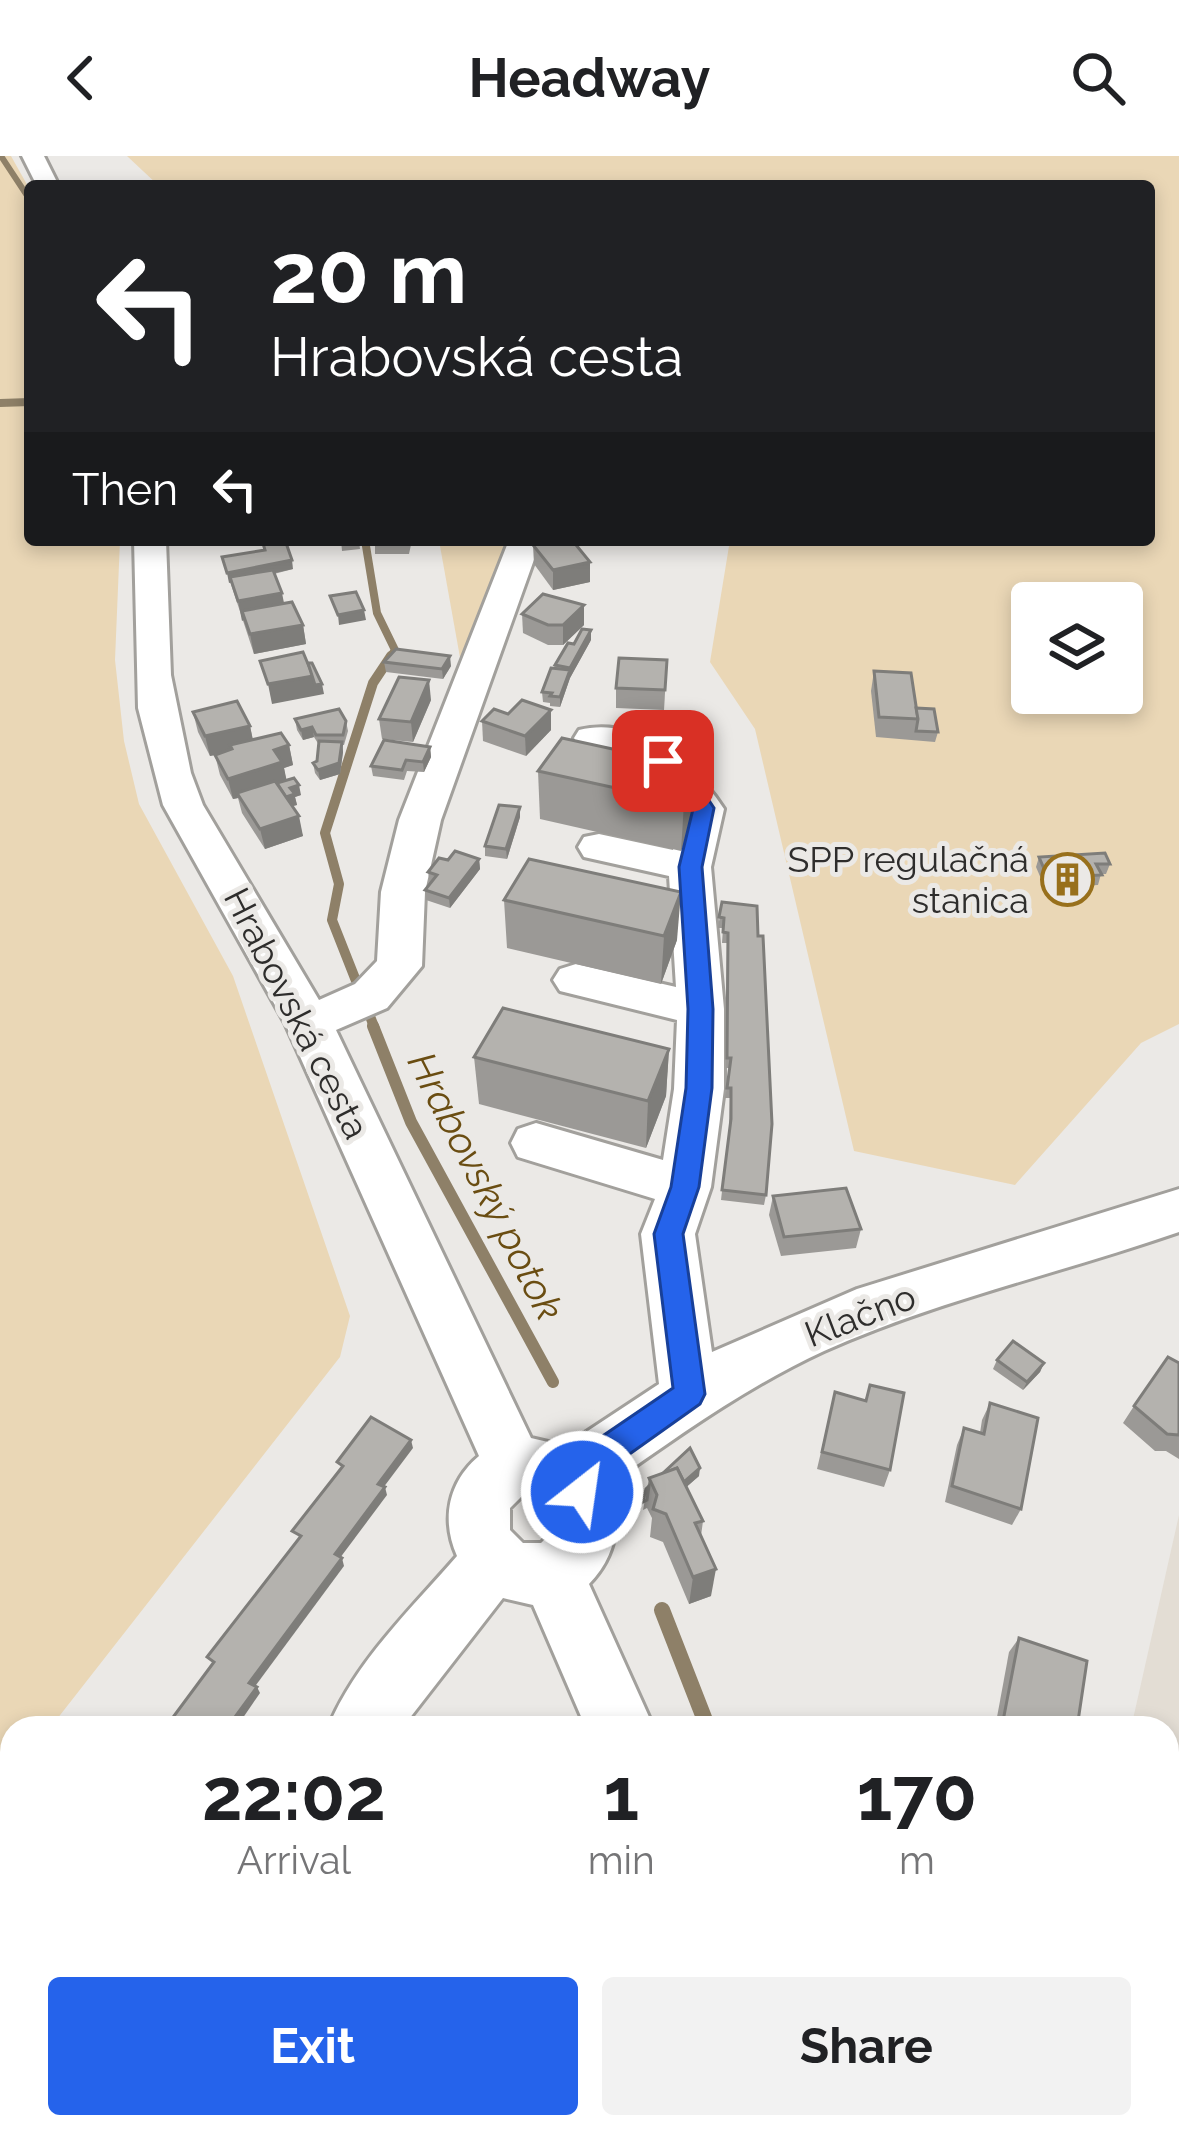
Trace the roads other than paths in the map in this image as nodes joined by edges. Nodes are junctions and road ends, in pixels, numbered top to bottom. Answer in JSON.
{"nodes":[{"id":1,"x":150,"y":546,"type":"edge"},
{"id":2,"x":523,"y":546,"type":"edge"},
{"id":3,"x":593,"y":739,"type":"edge"},
{"id":4,"x":599,"y":847,"type":"dead end"},
{"id":5,"x":690,"y":867,"type":"junction"},
{"id":6,"x":576,"y":980,"type":"dead end"},
{"id":7,"x":342,"y":1009,"type":"junction"},
{"id":8,"x":701,"y":1009,"type":"junction"},
{"id":9,"x":536,"y":1143,"type":"dead end"},
{"id":10,"x":685,"y":1187,"type":"junction"},
{"id":11,"x":1179,"y":1210,"type":"edge"},
{"id":12,"x":689,"y":1394,"type":"junction"},
{"id":13,"x":542,"y":1474,"type":"junction"},
{"id":14,"x":522,"y":1565,"type":"junction"},
{"id":15,"x":370,"y":1716,"type":"edge"},
{"id":16,"x":613,"y":1716,"type":"edge"}],
"edges":[{"from":1,"to":7,"type":"street","name":"Hrabovská cesta"},
{"from":2,"to":7,"type":"street"},
{"from":3,"to":5,"type":"street"},
{"from":4,"to":5,"type":"street"},
{"from":5,"to":8,"type":"street"},
{"from":6,"to":8,"type":"street"},
{"from":7,"to":13,"type":"street","name":"Hrabovská cesta"},
{"from":8,"to":10,"type":"street"},
{"from":9,"to":10,"type":"street"},
{"from":10,"to":12,"type":"street"},
{"from":11,"to":12,"type":"street","name":"Klačno"},
{"from":12,"to":13,"type":"street","name":"Klačno"},
{"from":13,"to":14,"type":"street"},
{"from":13,"to":14,"type":"street"},
{"from":14,"to":15,"type":"street"},
{"from":14,"to":16,"type":"street"}]}
